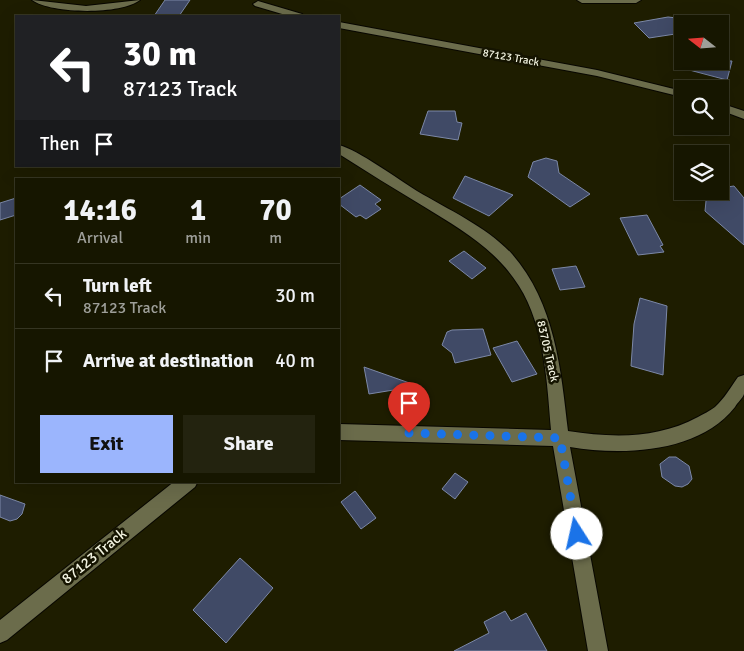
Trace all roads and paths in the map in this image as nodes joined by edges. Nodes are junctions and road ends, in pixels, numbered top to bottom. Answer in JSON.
{"nodes":[{"id":1,"x":36,"y":0,"type":"edge"},
{"id":2,"x":136,"y":0,"type":"edge"},
{"id":3,"x":582,"y":0,"type":"edge"},
{"id":4,"x":636,"y":0,"type":"edge"},
{"id":5,"x":258,"y":2,"type":"edge"},
{"id":6,"x":260,"y":15,"type":"edge"},
{"id":7,"x":296,"y":15,"type":"edge"},
{"id":8,"x":340,"y":25,"type":"edge"},
{"id":9,"x":674,"y":92,"type":"edge"},
{"id":10,"x":729,"y":109,"type":"edge"},
{"id":11,"x":744,"y":115,"type":"edge"},
{"id":12,"x":340,"y":150,"type":"edge"},
{"id":13,"x":744,"y":382,"type":"edge"},
{"id":14,"x":340,"y":432,"type":"edge"},
{"id":15,"x":560,"y":438,"type":"junction"},
{"id":16,"x":187,"y":483,"type":"edge"},
{"id":17,"x":0,"y":633,"type":"edge"},
{"id":18,"x":598,"y":651,"type":"edge"}],
"edges":[{"from":1,"to":2,"type":"lane"},
{"from":3,"to":4,"type":"street"},
{"from":5,"to":6,"type":"street"},
{"from":5,"to":7,"type":"street"},
{"from":8,"to":9,"type":"street","name":"87123 Track"},
{"from":10,"to":11,"type":"street"},
{"from":12,"to":15,"type":"street","name":"83705 Track"},
{"from":13,"to":15,"type":"street"},
{"from":14,"to":15,"type":"street"},
{"from":15,"to":18,"type":"street","name":"83705 Track"},
{"from":16,"to":17,"type":"street","name":"87123 Track"}]}
